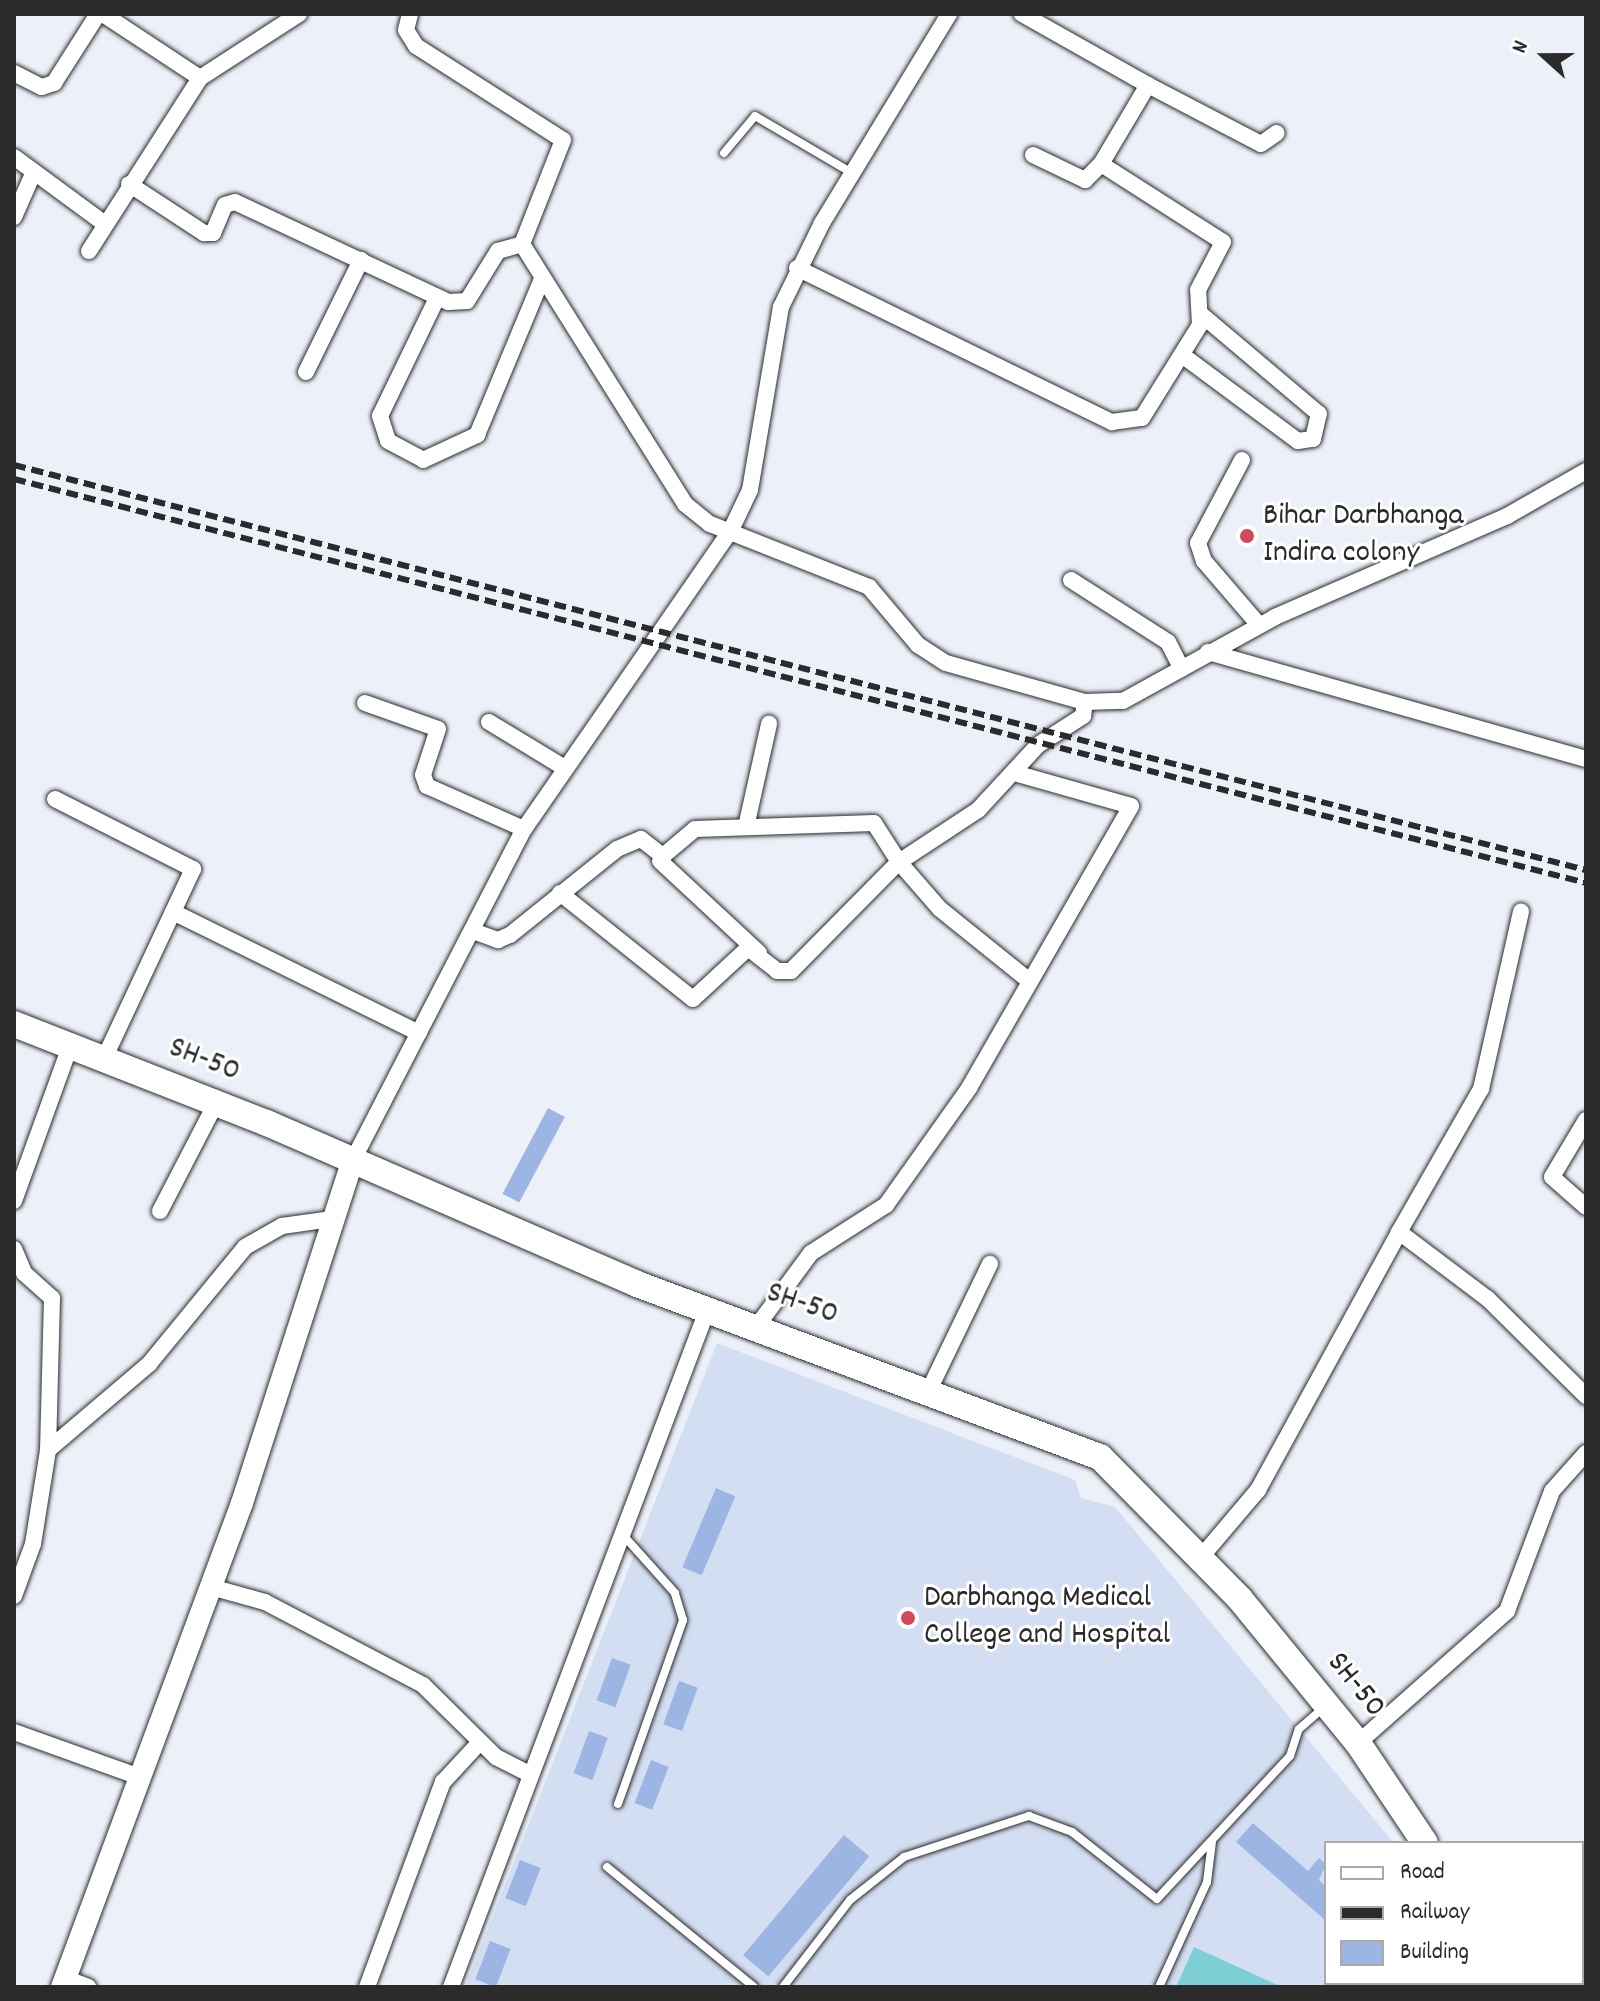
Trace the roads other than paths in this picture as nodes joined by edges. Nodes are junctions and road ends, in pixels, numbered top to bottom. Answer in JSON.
{"nodes":[{"id":1,"x":101,"y":14,"type":"edge"},
{"id":2,"x":299,"y":14,"type":"edge"},
{"id":3,"x":410,"y":14,"type":"edge"},
{"id":4,"x":949,"y":14,"type":"edge"},
{"id":5,"x":1022,"y":14,"type":"edge"},
{"id":6,"x":14,"y":73,"type":"edge"},
{"id":7,"x":200,"y":78,"type":"junction"},
{"id":8,"x":1148,"y":85,"type":"junction"},
{"id":9,"x":1277,"y":133,"type":"dead end"},
{"id":10,"x":724,"y":153,"type":"dead end"},
{"id":11,"x":1033,"y":155,"type":"dead end"},
{"id":12,"x":14,"y":157,"type":"edge"},
{"id":13,"x":1101,"y":164,"type":"junction"},
{"id":14,"x":852,"y":173,"type":"junction"},
{"id":15,"x":33,"y":174,"type":"junction"},
{"id":16,"x":129,"y":184,"type":"junction"},
{"id":17,"x":14,"y":217,"type":"edge"},
{"id":18,"x":105,"y":224,"type":"junction"},
{"id":19,"x":522,"y":244,"type":"junction"},
{"id":20,"x":89,"y":251,"type":"dead end"},
{"id":21,"x":361,"y":260,"type":"junction"},
{"id":22,"x":797,"y":268,"type":"junction"},
{"id":23,"x":542,"y":279,"type":"junction"},
{"id":24,"x":437,"y":298,"type":"junction"},
{"id":25,"x":1202,"y":315,"type":"junction"},
{"id":26,"x":1182,"y":355,"type":"junction"},
{"id":27,"x":306,"y":372,"type":"dead end"},
{"id":28,"x":1242,"y":460,"type":"dead end"},
{"id":29,"x":1586,"y":471,"type":"edge"},
{"id":30,"x":731,"y":530,"type":"junction"},
{"id":31,"x":1071,"y":580,"type":"dead end"},
{"id":32,"x":1259,"y":625,"type":"junction"},
{"id":33,"x":1208,"y":652,"type":"junction"},
{"id":34,"x":1182,"y":669,"type":"junction"},
{"id":35,"x":1085,"y":702,"type":"junction"},
{"id":36,"x":365,"y":703,"type":"dead end"},
{"id":37,"x":489,"y":722,"type":"dead end"},
{"id":38,"x":769,"y":724,"type":"dead end"},
{"id":39,"x":1586,"y":759,"type":"edge"},
{"id":40,"x":563,"y":767,"type":"junction"},
{"id":41,"x":1014,"y":773,"type":"junction"},
{"id":42,"x":55,"y":799,"type":"dead end"},
{"id":43,"x":746,"y":827,"type":"junction"},
{"id":44,"x":524,"y":829,"type":"junction"},
{"id":45,"x":660,"y":861,"type":"dead end"},
{"id":46,"x":899,"y":862,"type":"junction"},
{"id":47,"x":560,"y":893,"type":"junction"},
{"id":48,"x":1521,"y":911,"type":"dead end"},
{"id":49,"x":173,"y":912,"type":"junction"},
{"id":50,"x":473,"y":931,"type":"junction"},
{"id":51,"x":759,"y":953,"type":"junction"},
{"id":52,"x":1027,"y":979,"type":"junction"},
{"id":53,"x":14,"y":1024,"type":"edge"},
{"id":54,"x":419,"y":1033,"type":"junction"},
{"id":55,"x":70,"y":1046,"type":"junction"},
{"id":56,"x":104,"y":1059,"type":"junction"},
{"id":57,"x":216,"y":1103,"type":"junction"},
{"id":58,"x":1586,"y":1120,"type":"edge"},
{"id":59,"x":352,"y":1162,"type":"junction"},
{"id":60,"x":14,"y":1201,"type":"edge"},
{"id":61,"x":1586,"y":1207,"type":"edge"},
{"id":62,"x":160,"y":1211,"type":"dead end"},
{"id":63,"x":331,"y":1219,"type":"junction"},
{"id":64,"x":1399,"y":1232,"type":"junction"},
{"id":65,"x":14,"y":1249,"type":"edge"},
{"id":66,"x":990,"y":1264,"type":"dead end"},
{"id":67,"x":708,"y":1308,"type":"junction"},
{"id":68,"x":757,"y":1326,"type":"junction"},
{"id":69,"x":930,"y":1388,"type":"junction"},
{"id":70,"x":1586,"y":1396,"type":"edge"},
{"id":71,"x":48,"y":1450,"type":"junction"},
{"id":72,"x":1586,"y":1453,"type":"edge"},
{"id":73,"x":621,"y":1534,"type":"junction"},
{"id":74,"x":1202,"y":1556,"type":"junction"},
{"id":75,"x":211,"y":1587,"type":"junction"},
{"id":76,"x":14,"y":1596,"type":"edge"},
{"id":77,"x":1325,"y":1706,"type":"junction"},
{"id":78,"x":14,"y":1732,"type":"edge"},
{"id":79,"x":480,"y":1742,"type":"junction"},
{"id":80,"x":1358,"y":1743,"type":"junction"},
{"id":81,"x":529,"y":1774,"type":"junction"},
{"id":82,"x":140,"y":1777,"type":"junction"},
{"id":83,"x":618,"y":1804,"type":"dead end"},
{"id":84,"x":1212,"y":1841,"type":"junction"},
{"id":85,"x":1424,"y":1841,"type":"edge"},
{"id":86,"x":607,"y":1867,"type":"dead end"},
{"id":87,"x":64,"y":1983,"type":"edge"},
{"id":88,"x":88,"y":1987,"type":"edge"},
{"id":89,"x":367,"y":1987,"type":"edge"},
{"id":90,"x":451,"y":1987,"type":"edge"},
{"id":91,"x":754,"y":1987,"type":"edge"},
{"id":92,"x":783,"y":1987,"type":"edge"},
{"id":93,"x":1159,"y":1987,"type":"edge"}],
"edges":[{"from":1,"to":6,"type":"street"},
{"from":1,"to":7,"type":"street"},
{"from":2,"to":7,"type":"street"},
{"from":3,"to":19,"type":"street"},
{"from":4,"to":14,"type":"street"},
{"from":5,"to":8,"type":"street"},
{"from":7,"to":16,"type":"street"},
{"from":8,"to":9,"type":"street"},
{"from":8,"to":13,"type":"street"},
{"from":10,"to":14,"type":"lane"},
{"from":11,"to":13,"type":"street"},
{"from":12,"to":15,"type":"street"},
{"from":13,"to":25,"type":"street"},
{"from":14,"to":22,"type":"street"},
{"from":15,"to":17,"type":"street"},
{"from":15,"to":18,"type":"street"},
{"from":16,"to":18,"type":"street"},
{"from":16,"to":21,"type":"street"},
{"from":18,"to":20,"type":"street"},
{"from":19,"to":23,"type":"street"},
{"from":19,"to":24,"type":"street"},
{"from":21,"to":24,"type":"street"},
{"from":21,"to":27,"type":"street"},
{"from":22,"to":26,"type":"street"},
{"from":22,"to":30,"type":"street"},
{"from":23,"to":24,"type":"street"},
{"from":23,"to":30,"type":"street"},
{"from":25,"to":26,"type":"street"},
{"from":25,"to":26,"type":"street"},
{"from":28,"to":32,"type":"street"},
{"from":29,"to":32,"type":"street"},
{"from":30,"to":35,"type":"street"},
{"from":30,"to":40,"type":"street"},
{"from":31,"to":34,"type":"street"},
{"from":32,"to":33,"type":"street"},
{"from":33,"to":34,"type":"street"},
{"from":33,"to":39,"type":"street"},
{"from":34,"to":35,"type":"street"},
{"from":35,"to":41,"type":"street"},
{"from":36,"to":44,"type":"street"},
{"from":37,"to":40,"type":"street"},
{"from":38,"to":43,"type":"street"},
{"from":40,"to":44,"type":"street"},
{"from":41,"to":46,"type":"street"},
{"from":41,"to":52,"type":"street"},
{"from":42,"to":49,"type":"street"},
{"from":43,"to":46,"type":"street"},
{"from":43,"to":47,"type":"street"},
{"from":44,"to":50,"type":"street"},
{"from":45,"to":51,"type":"street"},
{"from":46,"to":51,"type":"street"},
{"from":46,"to":52,"type":"street"},
{"from":47,"to":50,"type":"street"},
{"from":47,"to":51,"type":"street"},
{"from":48,"to":64,"type":"street"},
{"from":49,"to":54,"type":"street"},
{"from":49,"to":56,"type":"street"},
{"from":50,"to":54,"type":"street"},
{"from":52,"to":68,"type":"street"},
{"from":53,"to":55,"type":"main road","name":"SH-50"},
{"from":54,"to":59,"type":"street"},
{"from":55,"to":56,"type":"main road","name":"SH-50"},
{"from":55,"to":60,"type":"street"},
{"from":56,"to":57,"type":"main road","name":"SH-50"},
{"from":57,"to":59,"type":"main road","name":"SH-50"},
{"from":57,"to":62,"type":"street"},
{"from":58,"to":61,"type":"street"},
{"from":59,"to":63,"type":"street"},
{"from":59,"to":67,"type":"main road","name":"SH-50"},
{"from":63,"to":71,"type":"street"},
{"from":63,"to":75,"type":"street"},
{"from":64,"to":70,"type":"street"},
{"from":64,"to":74,"type":"street"},
{"from":65,"to":71,"type":"street"},
{"from":66,"to":69,"type":"street"},
{"from":67,"to":68,"type":"main road","name":"SH-50"},
{"from":67,"to":73,"type":"street"},
{"from":68,"to":69,"type":"main road","name":"SH-50"},
{"from":69,"to":74,"type":"main road","name":"SH-50"},
{"from":71,"to":76,"type":"street"},
{"from":72,"to":80,"type":"street"},
{"from":73,"to":81,"type":"street"},
{"from":73,"to":83,"type":"lane"},
{"from":74,"to":77,"type":"main road","name":"SH-50"},
{"from":75,"to":79,"type":"street"},
{"from":75,"to":82,"type":"street"},
{"from":77,"to":80,"type":"main road","name":"SH-50"},
{"from":77,"to":84,"type":"lane"},
{"from":78,"to":82,"type":"street"},
{"from":79,"to":81,"type":"street"},
{"from":79,"to":89,"type":"street"},
{"from":80,"to":85,"type":"main road","name":"SH-50"},
{"from":81,"to":90,"type":"street"},
{"from":82,"to":87,"type":"street"},
{"from":84,"to":92,"type":"lane"},
{"from":84,"to":93,"type":"lane"},
{"from":86,"to":91,"type":"lane"},
{"from":87,"to":88,"type":"street"}]}
